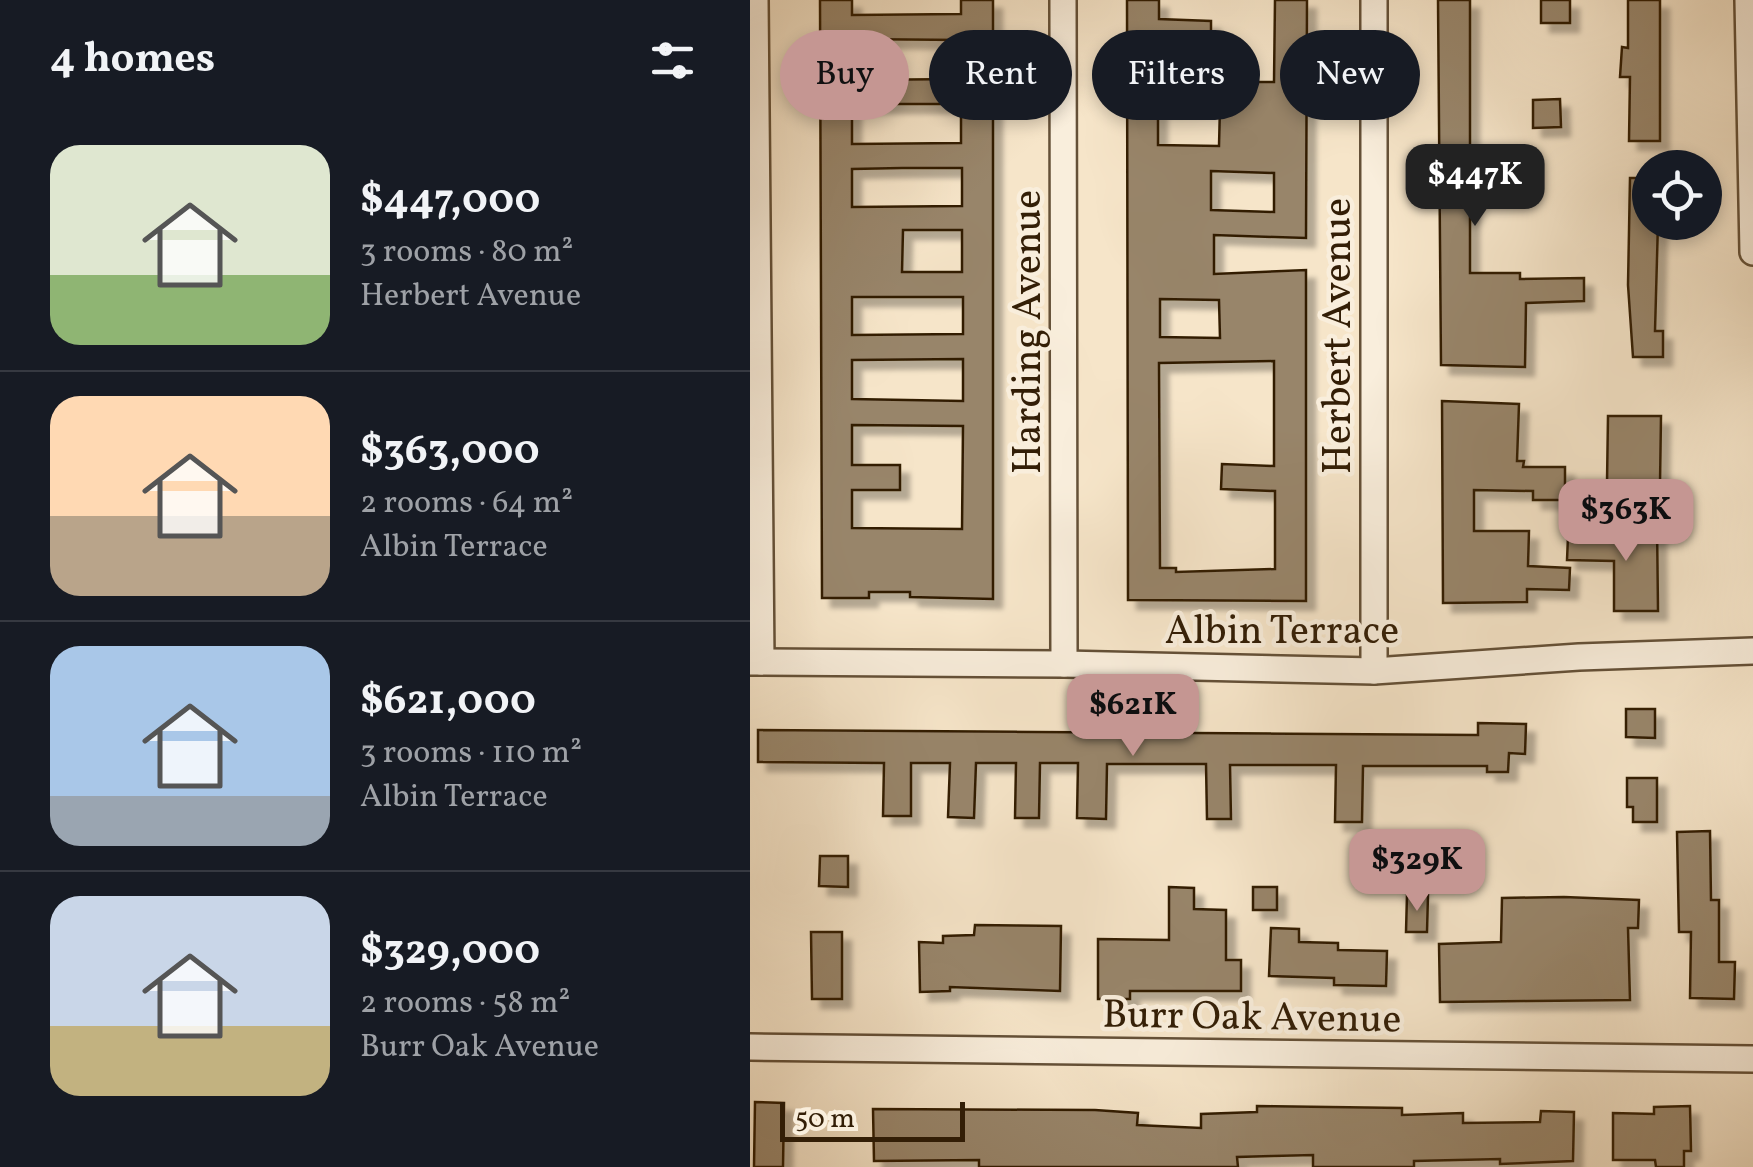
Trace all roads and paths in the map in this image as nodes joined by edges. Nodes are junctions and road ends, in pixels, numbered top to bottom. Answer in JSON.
{"nodes":[{"id":1,"x":755,"y":0,"type":"edge"},
{"id":2,"x":1063,"y":0,"type":"edge"},
{"id":3,"x":1374,"y":0,"type":"edge"},
{"id":4,"x":1748,"y":0,"type":"edge"},
{"id":5,"x":1753,"y":252,"type":"edge"},
{"id":6,"x":1753,"y":651,"type":"edge"},
{"id":7,"x":756,"y":662,"type":"edge"},
{"id":8,"x":1064,"y":664,"type":"junction"},
{"id":9,"x":1374,"y":671,"type":"junction"},
{"id":10,"x":750,"y":1047,"type":"edge"},
{"id":11,"x":1753,"y":1059,"type":"edge"}],
"edges":[{"from":1,"to":7,"type":"street"},
{"from":2,"to":8,"type":"street","name":"Harding Avenue"},
{"from":3,"to":9,"type":"street","name":"Herbert Avenue"},
{"from":4,"to":5,"type":"street"},
{"from":6,"to":9,"type":"street","name":"Albin Terrace"},
{"from":7,"to":8,"type":"street","name":"Albin Terrace"},
{"from":8,"to":9,"type":"street","name":"Albin Terrace"},
{"from":10,"to":11,"type":"street","name":"Burr Oak Avenue"}]}
